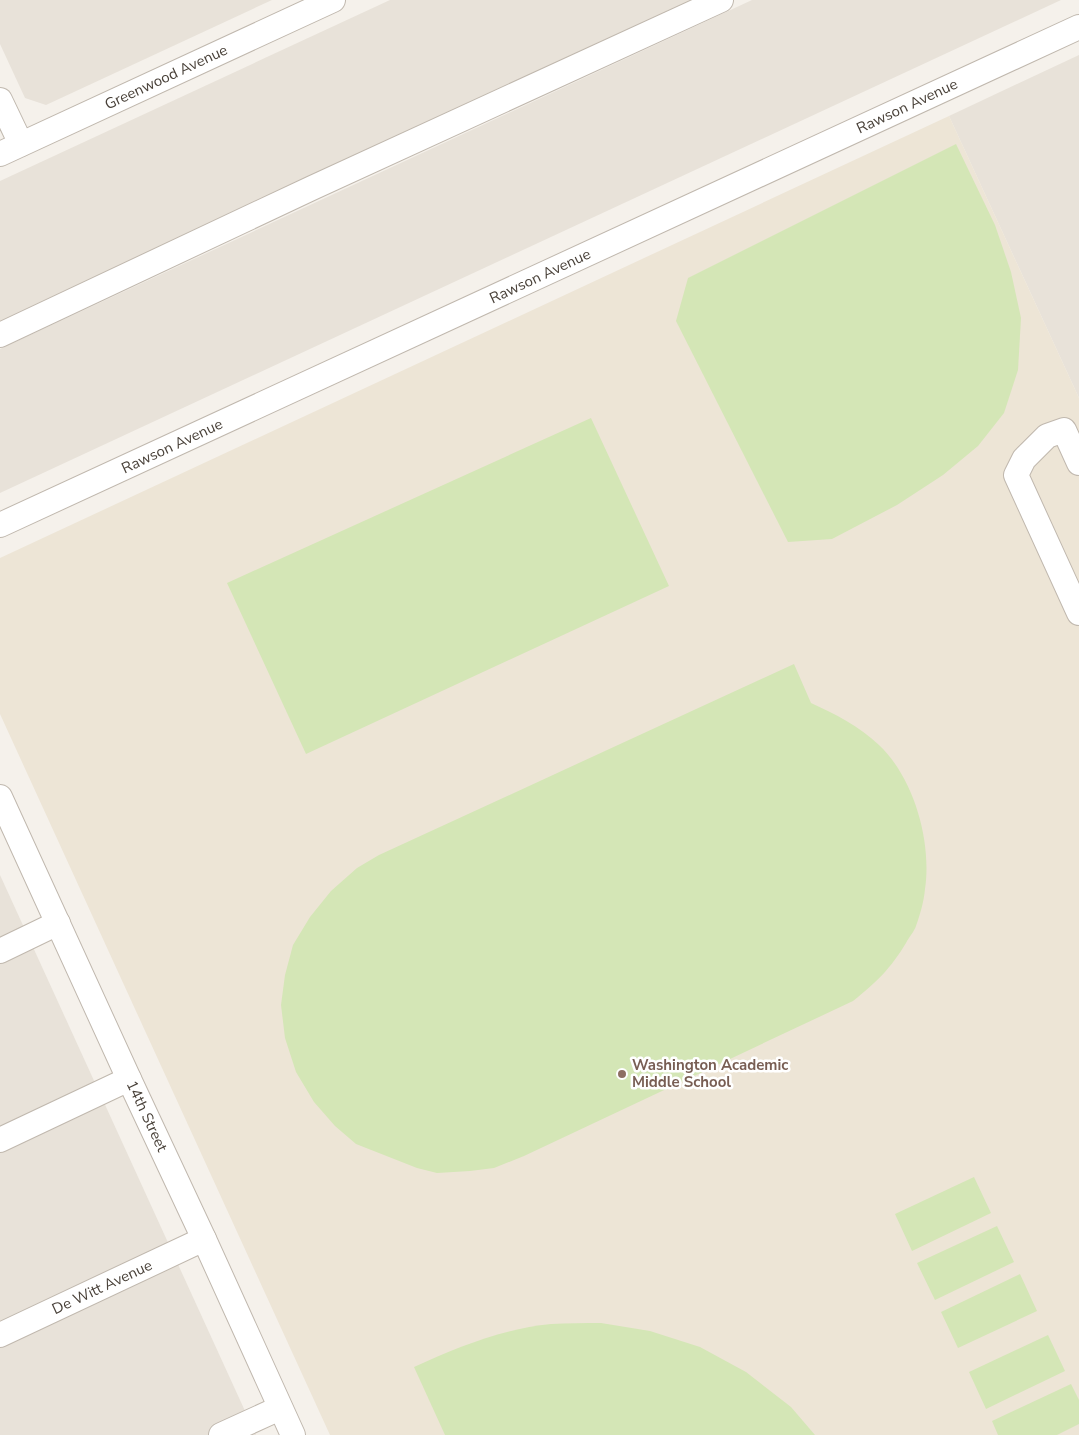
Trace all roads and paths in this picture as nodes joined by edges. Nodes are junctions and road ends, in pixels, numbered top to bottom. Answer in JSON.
{"nodes":[{"id":1,"x":333,"y":0,"type":"edge"},
{"id":2,"x":722,"y":0,"type":"edge"},
{"id":3,"x":1079,"y":27,"type":"edge"},
{"id":4,"x":0,"y":100,"type":"edge"},
{"id":5,"x":10,"y":149,"type":"edge"},
{"id":6,"x":0,"y":335,"type":"edge"},
{"id":7,"x":1071,"y":427,"type":"edge"},
{"id":8,"x":1079,"y":463,"type":"edge"},
{"id":9,"x":0,"y":525,"type":"edge"},
{"id":10,"x":1079,"y":613,"type":"edge"},
{"id":11,"x":0,"y":797,"type":"edge"},
{"id":12,"x":58,"y":924,"type":"junction"},
{"id":13,"x":0,"y":951,"type":"edge"},
{"id":14,"x":129,"y":1079,"type":"junction"},
{"id":15,"x":0,"y":1140,"type":"edge"},
{"id":16,"x":204,"y":1239,"type":"junction"},
{"id":17,"x":0,"y":1335,"type":"edge"},
{"id":18,"x":280,"y":1408,"type":"junction"},
{"id":19,"x":221,"y":1435,"type":"edge"},
{"id":20,"x":293,"y":1435,"type":"edge"}],
"edges":[{"from":1,"to":5,"type":"street","name":"Greenwood Avenue"},
{"from":2,"to":6,"type":"street"},
{"from":3,"to":9,"type":"street","name":"Rawson Avenue"},
{"from":4,"to":5,"type":"street"},
{"from":7,"to":8,"type":"street"},
{"from":7,"to":10,"type":"street"},
{"from":11,"to":12,"type":"street","name":"14th Street"},
{"from":12,"to":13,"type":"street"},
{"from":12,"to":14,"type":"street","name":"14th Street"},
{"from":14,"to":15,"type":"street"},
{"from":14,"to":16,"type":"street","name":"14th Street"},
{"from":16,"to":17,"type":"street","name":"De Witt Avenue"},
{"from":16,"to":18,"type":"street","name":"14th Street"},
{"from":18,"to":19,"type":"street"},
{"from":18,"to":20,"type":"street","name":"14th Street"}]}
